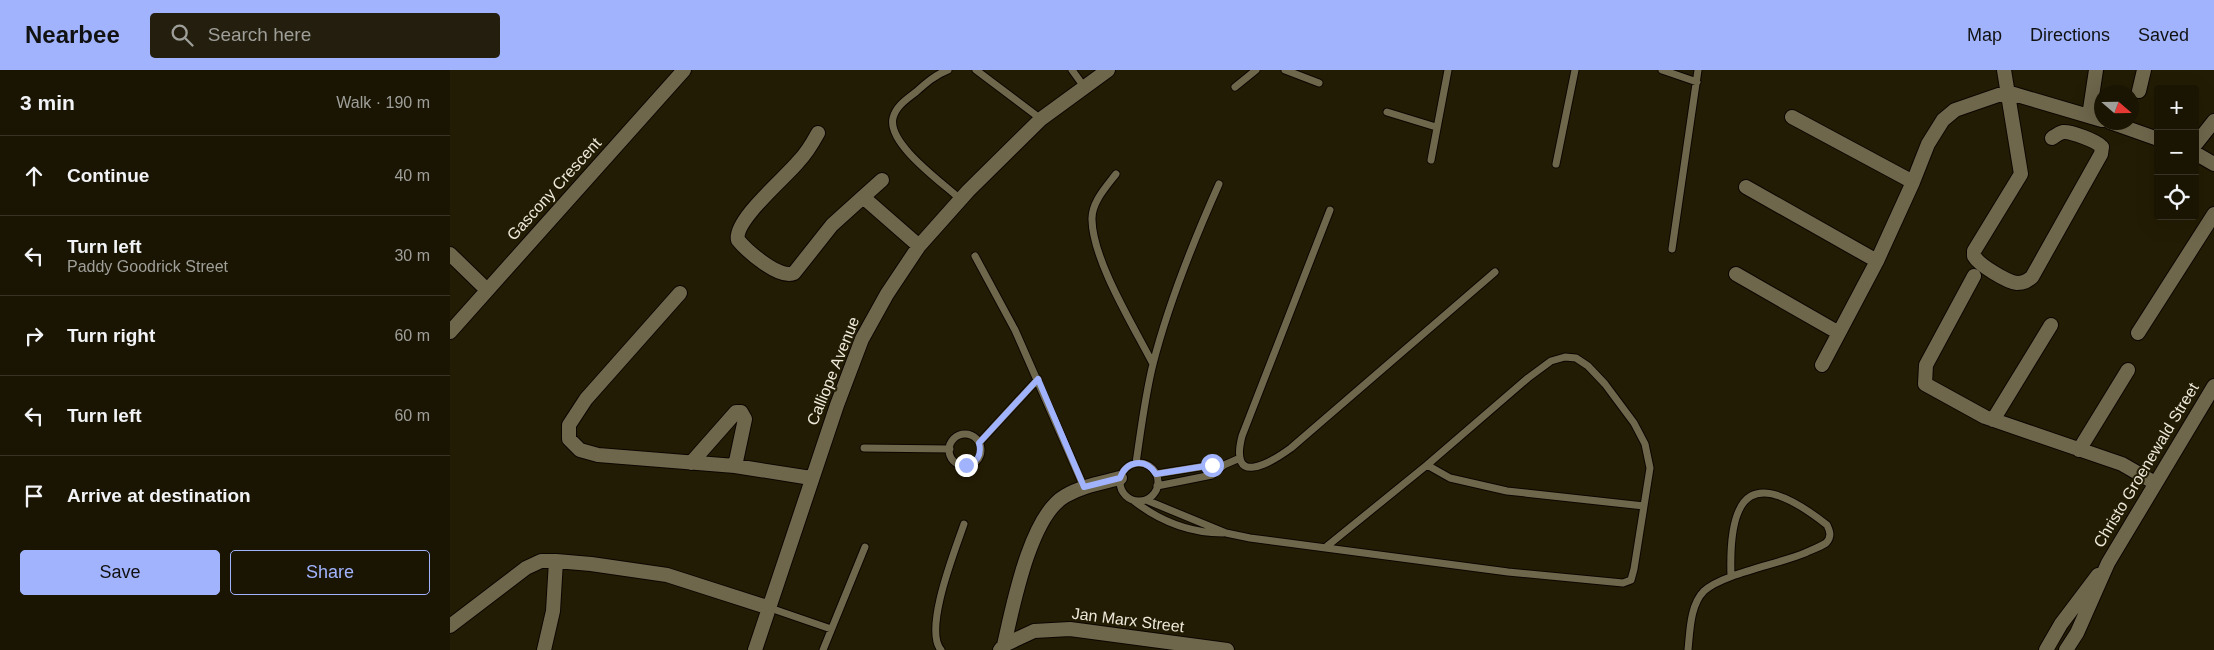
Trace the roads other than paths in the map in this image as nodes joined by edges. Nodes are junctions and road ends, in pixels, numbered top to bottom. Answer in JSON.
{"nodes":[{"id":1,"x":684,"y":70,"type":"edge"},
{"id":2,"x":948,"y":70,"type":"edge"},
{"id":3,"x":976,"y":70,"type":"edge"},
{"id":4,"x":1072,"y":70,"type":"edge"},
{"id":5,"x":1108,"y":70,"type":"edge"},
{"id":6,"x":1256,"y":70,"type":"edge"},
{"id":7,"x":1285,"y":70,"type":"edge"},
{"id":8,"x":1448,"y":70,"type":"edge"},
{"id":9,"x":1575,"y":70,"type":"edge"},
{"id":10,"x":1662,"y":70,"type":"edge"},
{"id":11,"x":1698,"y":70,"type":"edge"},
{"id":12,"x":2004,"y":70,"type":"edge"},
{"id":13,"x":2096,"y":70,"type":"edge"},
{"id":14,"x":2144,"y":70,"type":"edge"},
{"id":15,"x":1697,"y":82,"type":"junction"},
{"id":16,"x":1319,"y":83,"type":"dead end"},
{"id":17,"x":2096,"y":85,"type":"edge"},
{"id":18,"x":1235,"y":87,"type":"dead end"},
{"id":19,"x":1084,"y":88,"type":"junction"},
{"id":20,"x":2139,"y":91,"type":"dead end"},
{"id":21,"x":2007,"y":92,"type":"junction"},
{"id":22,"x":1387,"y":112,"type":"dead end"},
{"id":23,"x":1792,"y":117,"type":"dead end"},
{"id":24,"x":2094,"y":118,"type":"edge"},
{"id":25,"x":1041,"y":119,"type":"junction"},
{"id":26,"x":2214,"y":121,"type":"edge"},
{"id":27,"x":1436,"y":128,"type":"junction"},
{"id":28,"x":2134,"y":130,"type":"edge"},
{"id":29,"x":818,"y":134,"type":"dead end"},
{"id":30,"x":2154,"y":137,"type":"edge"},
{"id":31,"x":2052,"y":138,"type":"dead end"},
{"id":32,"x":2199,"y":140,"type":"edge"},
{"id":33,"x":2199,"y":155,"type":"edge"},
{"id":34,"x":1431,"y":160,"type":"dead end"},
{"id":35,"x":1556,"y":164,"type":"dead end"},
{"id":36,"x":2214,"y":164,"type":"edge"},
{"id":37,"x":1116,"y":174,"type":"dead end"},
{"id":38,"x":882,"y":180,"type":"dead end"},
{"id":39,"x":1913,"y":182,"type":"junction"},
{"id":40,"x":1219,"y":184,"type":"dead end"},
{"id":41,"x":1746,"y":187,"type":"dead end"},
{"id":42,"x":863,"y":197,"type":"junction"},
{"id":43,"x":960,"y":199,"type":"junction"},
{"id":44,"x":1330,"y":210,"type":"dead end"},
{"id":45,"x":2214,"y":214,"type":"edge"},
{"id":46,"x":919,"y":246,"type":"junction"},
{"id":47,"x":1672,"y":249,"type":"dead end"},
{"id":48,"x":450,"y":254,"type":"edge"},
{"id":49,"x":975,"y":256,"type":"dead end"},
{"id":50,"x":1877,"y":261,"type":"junction"},
{"id":51,"x":1495,"y":272,"type":"dead end"},
{"id":52,"x":1736,"y":274,"type":"dead end"},
{"id":53,"x":1974,"y":276,"type":"dead end"},
{"id":54,"x":487,"y":290,"type":"junction"},
{"id":55,"x":680,"y":293,"type":"dead end"},
{"id":56,"x":2051,"y":325,"type":"dead end"},
{"id":57,"x":450,"y":332,"type":"edge"},
{"id":58,"x":1839,"y":333,"type":"junction"},
{"id":59,"x":2138,"y":333,"type":"dead end"},
{"id":60,"x":1153,"y":364,"type":"junction"},
{"id":61,"x":1822,"y":365,"type":"dead end"},
{"id":62,"x":2128,"y":370,"type":"dead end"},
{"id":63,"x":1038,"y":379,"type":"junction"},
{"id":64,"x":2214,"y":386,"type":"edge"},
{"id":65,"x":1993,"y":420,"type":"junction"},
{"id":66,"x":979,"y":443,"type":"junction"},
{"id":67,"x":864,"y":448,"type":"dead end"},
{"id":68,"x":950,"y":449,"type":"junction"},
{"id":69,"x":2079,"y":450,"type":"junction"},
{"id":70,"x":1240,"y":458,"type":"junction"},
{"id":71,"x":691,"y":462,"type":"junction"},
{"id":72,"x":1136,"y":463,"type":"junction"},
{"id":73,"x":1224,"y":465,"type":"junction"},
{"id":74,"x":1427,"y":465,"type":"junction"},
{"id":75,"x":735,"y":466,"type":"junction"},
{"id":76,"x":1156,"y":474,"type":"junction"},
{"id":77,"x":811,"y":478,"type":"junction"},
{"id":78,"x":1120,"y":478,"type":"junction"},
{"id":79,"x":2155,"y":484,"type":"junction"},
{"id":80,"x":1157,"y":486,"type":"junction"},
{"id":81,"x":1084,"y":487,"type":"junction"},
{"id":82,"x":1133,"y":500,"type":"junction"},
{"id":83,"x":1146,"y":500,"type":"junction"},
{"id":84,"x":1644,"y":506,"type":"junction"},
{"id":85,"x":964,"y":524,"type":"dead end"},
{"id":86,"x":1226,"y":533,"type":"junction"},
{"id":87,"x":865,"y":547,"type":"dead end"},
{"id":88,"x":1326,"y":547,"type":"junction"},
{"id":89,"x":556,"y":561,"type":"junction"},
{"id":90,"x":2108,"y":563,"type":"junction"},
{"id":91,"x":1731,"y":576,"type":"junction"},
{"id":92,"x":770,"y":608,"type":"junction"},
{"id":93,"x":450,"y":626,"type":"edge"},
{"id":94,"x":831,"y":629,"type":"junction"},
{"id":95,"x":1002,"y":647,"type":"edge"},
{"id":96,"x":1187,"y":647,"type":"edge"},
{"id":97,"x":938,"y":649,"type":"edge"},
{"id":98,"x":544,"y":650,"type":"edge"},
{"id":99,"x":756,"y":650,"type":"edge"},
{"id":100,"x":823,"y":650,"type":"edge"},
{"id":101,"x":1227,"y":650,"type":"edge"},
{"id":102,"x":1688,"y":650,"type":"edge"},
{"id":103,"x":2046,"y":650,"type":"edge"},
{"id":104,"x":2066,"y":650,"type":"edge"}],
"edges":[{"from":1,"to":54,"type":"street","name":"Gascony Crescent"},
{"from":2,"to":43,"type":"lane"},
{"from":3,"to":25,"type":"lane"},
{"from":4,"to":19,"type":"lane"},
{"from":5,"to":19,"type":"street","name":"Calliope Avenue"},
{"from":6,"to":18,"type":"lane"},
{"from":7,"to":16,"type":"lane"},
{"from":8,"to":27,"type":"lane"},
{"from":9,"to":35,"type":"lane"},
{"from":10,"to":15,"type":"lane"},
{"from":11,"to":15,"type":"lane"},
{"from":12,"to":21,"type":"street"},
{"from":13,"to":17,"type":"street"},
{"from":14,"to":20,"type":"street"},
{"from":15,"to":47,"type":"lane"},
{"from":19,"to":25,"type":"street","name":"Calliope Avenue"},
{"from":21,"to":24,"type":"street"},
{"from":21,"to":31,"type":"street"},
{"from":21,"to":39,"type":"street"},
{"from":22,"to":27,"type":"lane"},
{"from":23,"to":39,"type":"street"},
{"from":25,"to":43,"type":"street","name":"Calliope Avenue"},
{"from":26,"to":32,"type":"street"},
{"from":27,"to":34,"type":"lane"},
{"from":28,"to":30,"type":"street"},
{"from":29,"to":42,"type":"street"},
{"from":33,"to":36,"type":"street"},
{"from":37,"to":60,"type":"lane"},
{"from":38,"to":42,"type":"street"},
{"from":39,"to":50,"type":"street"},
{"from":40,"to":60,"type":"lane"},
{"from":41,"to":50,"type":"street"},
{"from":42,"to":46,"type":"street"},
{"from":43,"to":46,"type":"street","name":"Calliope Avenue"},
{"from":44,"to":70,"type":"lane"},
{"from":45,"to":59,"type":"street"},
{"from":46,"to":77,"type":"street","name":"Calliope Avenue"},
{"from":48,"to":54,"type":"street"},
{"from":49,"to":63,"type":"lane"},
{"from":50,"to":58,"type":"street"},
{"from":51,"to":70,"type":"lane"},
{"from":52,"to":58,"type":"street"},
{"from":53,"to":65,"type":"street"},
{"from":54,"to":57,"type":"street","name":"Gascony Crescent"},
{"from":55,"to":71,"type":"street"},
{"from":56,"to":65,"type":"street"},
{"from":58,"to":61,"type":"street"},
{"from":60,"to":72,"type":"lane"},
{"from":62,"to":69,"type":"street"},
{"from":63,"to":66,"type":"lane"},
{"from":63,"to":81,"type":"lane"},
{"from":64,"to":79,"type":"street","name":"Christo Groenewald Street"},
{"from":65,"to":69,"type":"street"},
{"from":66,"to":68,"type":"lane"},
{"from":66,"to":68,"type":"lane"},
{"from":67,"to":68,"type":"lane"},
{"from":69,"to":79,"type":"street"},
{"from":70,"to":73,"type":"lane"},
{"from":71,"to":75,"type":"street"},
{"from":71,"to":75,"type":"street"},
{"from":72,"to":76,"type":"lane"},
{"from":72,"to":78,"type":"lane"},
{"from":73,"to":76,"type":"lane"},
{"from":73,"to":80,"type":"lane"},
{"from":74,"to":84,"type":"lane"},
{"from":74,"to":84,"type":"lane"},
{"from":74,"to":88,"type":"lane"},
{"from":75,"to":77,"type":"street"},
{"from":76,"to":80,"type":"lane"},
{"from":77,"to":92,"type":"street","name":"Calliope Avenue"},
{"from":78,"to":81,"type":"street"},
{"from":78,"to":82,"type":"lane"},
{"from":79,"to":90,"type":"street","name":"Christo Groenewald Street"},
{"from":80,"to":83,"type":"lane"},
{"from":81,"to":95,"type":"street"},
{"from":82,"to":83,"type":"lane"},
{"from":82,"to":86,"type":"lane"},
{"from":83,"to":86,"type":"lane"},
{"from":84,"to":88,"type":"lane"},
{"from":85,"to":97,"type":"lane"},
{"from":86,"to":88,"type":"lane"},
{"from":87,"to":94,"type":"lane"},
{"from":89,"to":92,"type":"street"},
{"from":89,"to":93,"type":"street"},
{"from":89,"to":98,"type":"street"},
{"from":90,"to":103,"type":"street","name":"Christo Groenewald Street"},
{"from":90,"to":104,"type":"street","name":"Christo Groenewald Street"},
{"from":91,"to":91,"type":"lane"},
{"from":91,"to":102,"type":"lane"},
{"from":92,"to":94,"type":"lane"},
{"from":92,"to":99,"type":"street","name":"Calliope Avenue"},
{"from":94,"to":100,"type":"lane"},
{"from":95,"to":96,"type":"street","name":"Jan Marx Street"},
{"from":96,"to":101,"type":"street","name":"Jan Marx Street"}]}
